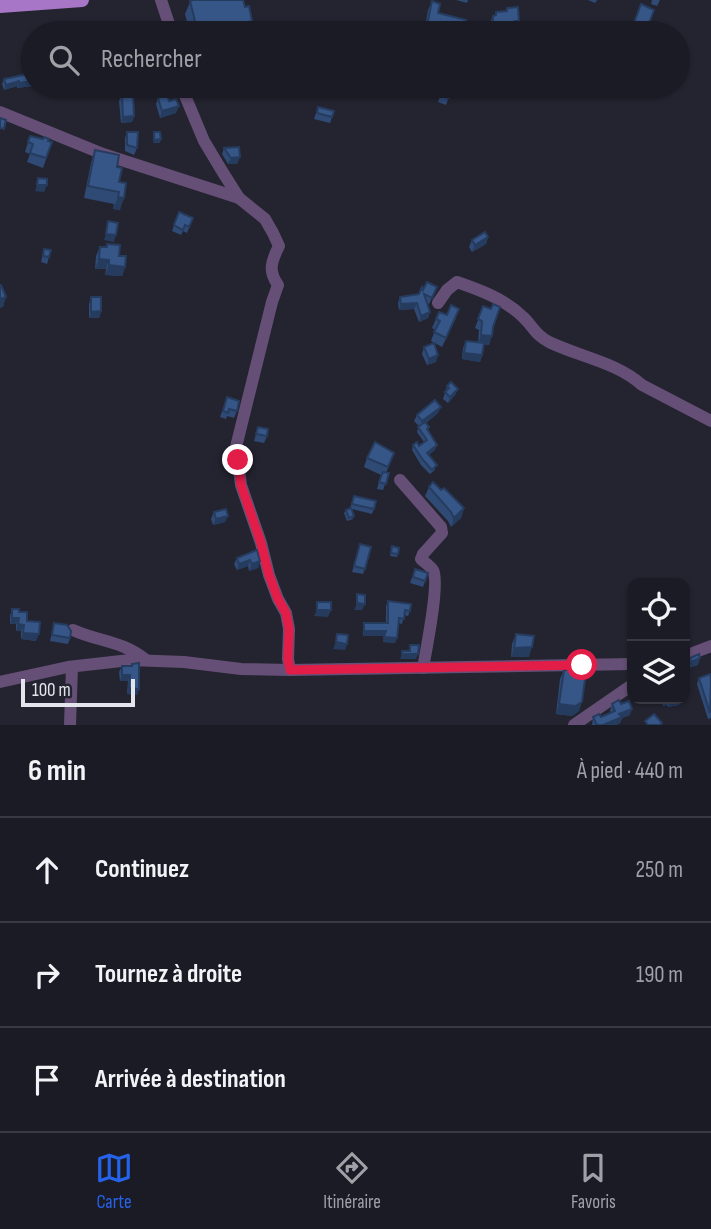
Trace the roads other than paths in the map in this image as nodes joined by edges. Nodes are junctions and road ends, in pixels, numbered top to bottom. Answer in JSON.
{"nodes":[{"id":1,"x":82,"y":0,"type":"edge"},
{"id":2,"x":161,"y":0,"type":"edge"},
{"id":3,"x":0,"y":6,"type":"edge"},
{"id":4,"x":168,"y":21,"type":"edge"},
{"id":5,"x":186,"y":98,"type":"edge"},
{"id":6,"x":0,"y":112,"type":"edge"},
{"id":7,"x":239,"y":198,"type":"junction"},
{"id":8,"x":438,"y":303,"type":"dead end"},
{"id":9,"x":711,"y":421,"type":"edge"},
{"id":10,"x":400,"y":480,"type":"dead end"},
{"id":11,"x":73,"y":630,"type":"edge"},
{"id":12,"x":711,"y":646,"type":"edge"},
{"id":13,"x":690,"y":654,"type":"edge"},
{"id":14,"x":147,"y":660,"type":"junction"},
{"id":15,"x":627,"y":664,"type":"edge"},
{"id":16,"x":72,"y":667,"type":"junction"},
{"id":17,"x":424,"y":668,"type":"junction"},
{"id":18,"x":290,"y":670,"type":"junction"},
{"id":19,"x":0,"y":682,"type":"edge"},
{"id":20,"x":627,"y":688,"type":"edge"},
{"id":21,"x":71,"y":725,"type":"edge"},
{"id":22,"x":574,"y":725,"type":"edge"}],
"edges":[{"from":1,"to":3,"type":"main road"},
{"from":2,"to":4,"type":"street"},
{"from":5,"to":7,"type":"street"},
{"from":6,"to":7,"type":"street"},
{"from":7,"to":18,"type":"street"},
{"from":8,"to":9,"type":"street"},
{"from":10,"to":17,"type":"street"},
{"from":11,"to":14,"type":"street"},
{"from":12,"to":13,"type":"street"},
{"from":14,"to":16,"type":"street"},
{"from":14,"to":18,"type":"street"},
{"from":15,"to":17,"type":"street"},
{"from":16,"to":19,"type":"street"},
{"from":16,"to":21,"type":"street"},
{"from":17,"to":18,"type":"street"},
{"from":20,"to":22,"type":"street"}]}
